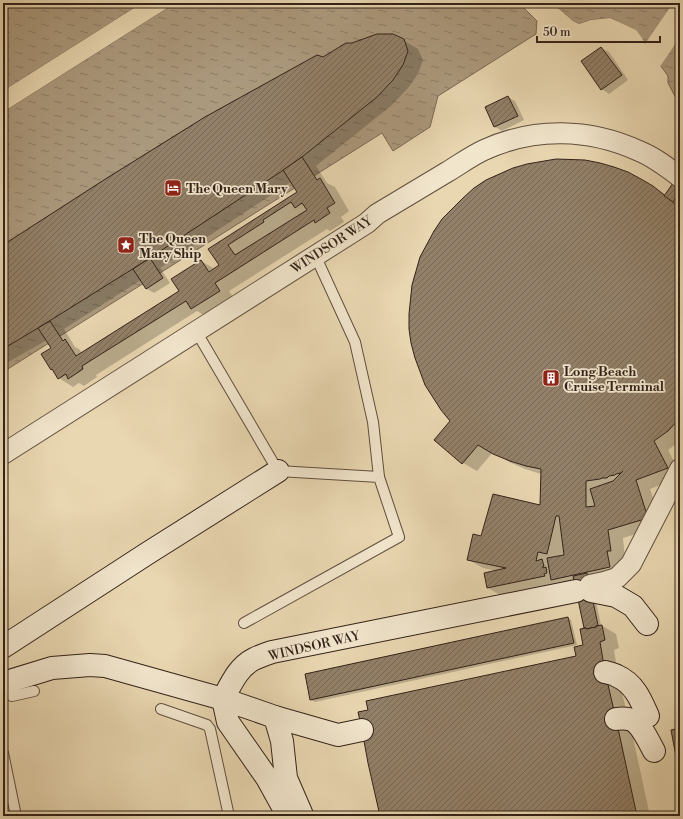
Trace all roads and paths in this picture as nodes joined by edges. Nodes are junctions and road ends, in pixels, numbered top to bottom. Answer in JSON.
{"nodes":[{"id":1,"x":680,"y":177,"type":"edge"},
{"id":2,"x":315,"y":255,"type":"junction"},
{"id":3,"x":196,"y":331,"type":"junction"},
{"id":4,"x":3,"y":454,"type":"edge"},
{"id":5,"x":680,"y":469,"type":"edge"},
{"id":6,"x":278,"y":471,"type":"junction"},
{"id":7,"x":378,"y":477,"type":"junction"},
{"id":8,"x":585,"y":589,"type":"junction"},
{"id":9,"x":244,"y":623,"type":"dead end"},
{"id":10,"x":647,"y":624,"type":"dead end"},
{"id":11,"x":3,"y":647,"type":"edge"},
{"id":12,"x":605,"y":672,"type":"dead end"},
{"id":13,"x":3,"y":683,"type":"edge"},
{"id":14,"x":3,"y":690,"type":"edge"},
{"id":15,"x":34,"y":691,"type":"dead end"},
{"id":16,"x":223,"y":699,"type":"junction"},
{"id":17,"x":160,"y":709,"type":"dead end"},
{"id":18,"x":648,"y":716,"type":"dead end"},
{"id":19,"x":275,"y":717,"type":"junction"},
{"id":20,"x":616,"y":719,"type":"dead end"},
{"id":21,"x":362,"y":730,"type":"dead end"},
{"id":22,"x":654,"y":751,"type":"dead end"},
{"id":23,"x":3,"y":754,"type":"edge"},
{"id":24,"x":16,"y":816,"type":"edge"},
{"id":25,"x":229,"y":816,"type":"edge"},
{"id":26,"x":288,"y":816,"type":"edge"},
{"id":27,"x":302,"y":816,"type":"edge"}],
"edges":[{"from":1,"to":2,"type":"street","name":"WINDSOR WAY"},
{"from":2,"to":3,"type":"street","name":"WINDSOR WAY"},
{"from":2,"to":7,"type":"lane"},
{"from":3,"to":4,"type":"street","name":"WINDSOR WAY"},
{"from":3,"to":6,"type":"lane"},
{"from":5,"to":8,"type":"street","name":"WINDSOR WAY"},
{"from":6,"to":7,"type":"lane"},
{"from":6,"to":11,"type":"street"},
{"from":7,"to":9,"type":"lane"},
{"from":8,"to":10,"type":"street"},
{"from":8,"to":16,"type":"street","name":"WINDSOR WAY"},
{"from":12,"to":18,"type":"street"},
{"from":13,"to":16,"type":"street"},
{"from":14,"to":15,"type":"lane"},
{"from":16,"to":19,"type":"street"},
{"from":16,"to":26,"type":"street"},
{"from":17,"to":25,"type":"lane"},
{"from":19,"to":21,"type":"street"},
{"from":19,"to":27,"type":"street"},
{"from":20,"to":22,"type":"street"},
{"from":23,"to":24,"type":"lane"}]}
